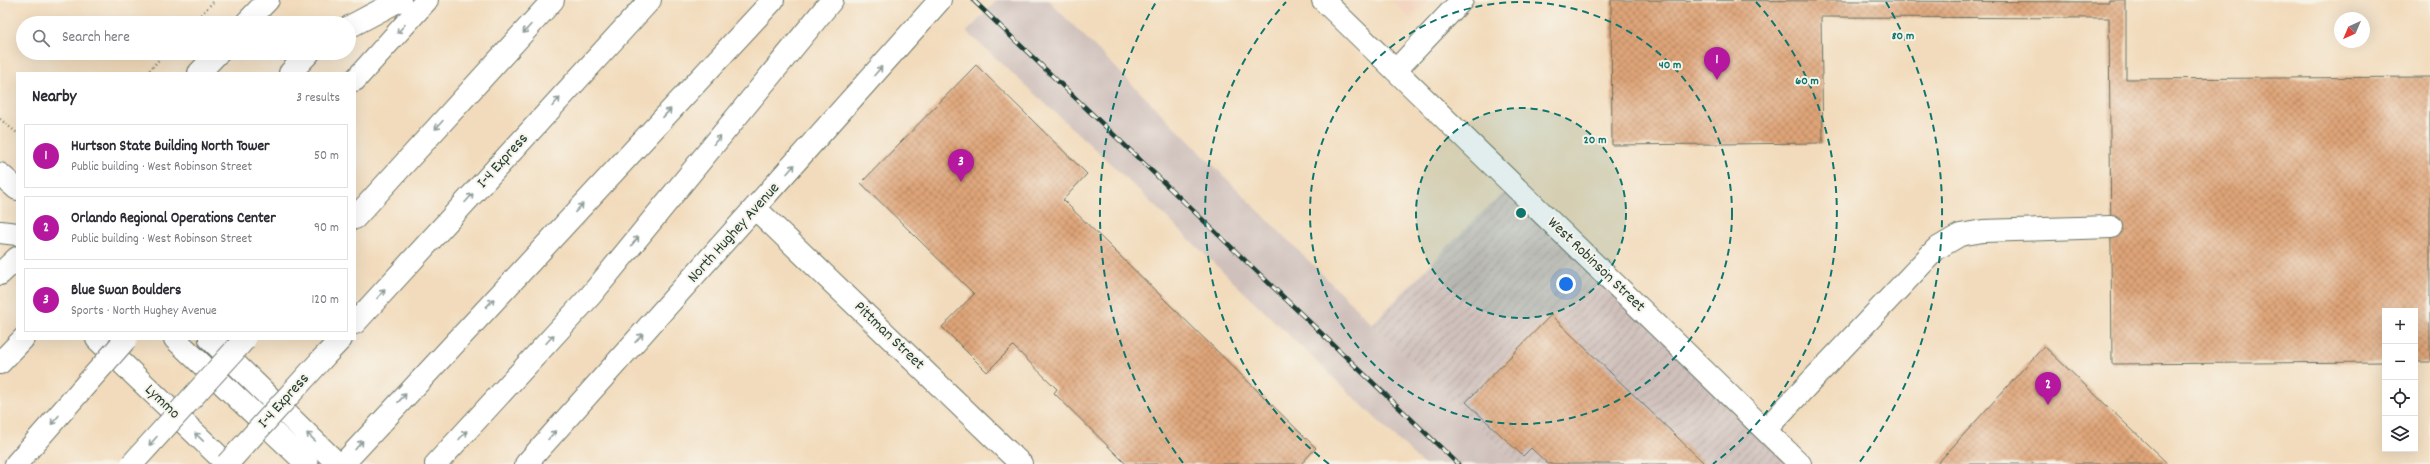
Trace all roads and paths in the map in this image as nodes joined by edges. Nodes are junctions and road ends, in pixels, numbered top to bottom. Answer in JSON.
{"nodes":[{"id":1,"x":215,"y":0,"type":"edge"},
{"id":2,"x":268,"y":0,"type":"edge"},
{"id":3,"x":400,"y":0,"type":"edge"},
{"id":4,"x":427,"y":0,"type":"edge"},
{"id":5,"x":553,"y":0,"type":"edge"},
{"id":6,"x":650,"y":0,"type":"edge"},
{"id":7,"x":773,"y":0,"type":"edge"},
{"id":8,"x":832,"y":0,"type":"edge"},
{"id":9,"x":940,"y":0,"type":"edge"},
{"id":10,"x":1323,"y":0,"type":"edge"},
{"id":11,"x":1462,"y":0,"type":"edge"},
{"id":12,"x":200,"y":16,"type":"edge"},
{"id":13,"x":253,"y":16,"type":"edge"},
{"id":14,"x":356,"y":23,"type":"edge"},
{"id":15,"x":159,"y":60,"type":"edge"},
{"id":16,"x":211,"y":60,"type":"edge"},
{"id":17,"x":303,"y":60,"type":"edge"},
{"id":18,"x":1396,"y":70,"type":"junction"},
{"id":19,"x":148,"y":72,"type":"edge"},
{"id":20,"x":200,"y":72,"type":"edge"},
{"id":21,"x":291,"y":72,"type":"edge"},
{"id":22,"x":356,"y":79,"type":"edge"},
{"id":23,"x":0,"y":119,"type":"edge"},
{"id":24,"x":16,"y":132,"type":"edge"},
{"id":25,"x":0,"y":174,"type":"edge"},
{"id":26,"x":16,"y":188,"type":"edge"},
{"id":27,"x":756,"y":208,"type":"junction"},
{"id":28,"x":356,"y":217,"type":"edge"},
{"id":29,"x":2111,"y":227,"type":"dead end"},
{"id":30,"x":0,"y":232,"type":"edge"},
{"id":31,"x":16,"y":234,"type":"edge"},
{"id":32,"x":356,"y":322,"type":"edge"},
{"id":33,"x":22,"y":340,"type":"edge"},
{"id":34,"x":98,"y":340,"type":"edge"},
{"id":35,"x":125,"y":340,"type":"edge"},
{"id":36,"x":176,"y":340,"type":"edge"},
{"id":37,"x":211,"y":340,"type":"edge"},
{"id":38,"x":244,"y":340,"type":"edge"},
{"id":39,"x":339,"y":340,"type":"edge"},
{"id":40,"x":0,"y":363,"type":"edge"},
{"id":41,"x":1765,"y":430,"type":"junction"},
{"id":42,"x":16,"y":464,"type":"edge"},
{"id":43,"x":132,"y":464,"type":"edge"},
{"id":44,"x":227,"y":464,"type":"edge"},
{"id":45,"x":307,"y":464,"type":"edge"},
{"id":46,"x":338,"y":464,"type":"edge"},
{"id":47,"x":343,"y":464,"type":"edge"},
{"id":48,"x":436,"y":464,"type":"edge"},
{"id":49,"x":526,"y":464,"type":"edge"},
{"id":50,"x":1021,"y":464,"type":"edge"},
{"id":51,"x":1800,"y":464,"type":"edge"}],
"edges":[{"from":1,"to":12,"type":"path"},
{"from":2,"to":13,"type":"main road"},
{"from":3,"to":14,"type":"main road"},
{"from":4,"to":22,"type":"main road","one_way":true},
{"from":5,"to":28,"type":"main road","one_way":true},
{"from":32,"to":6,"type":"main road","name":"I-4 Express","one_way":true},
{"from":47,"to":7,"type":"main road","one_way":true},
{"from":48,"to":8,"type":"main road","one_way":true},
{"from":27,"to":9,"type":"main road","name":"North Hughey Avenue","one_way":true},
{"from":10,"to":18,"type":"main road","name":"West Robinson Street"},
{"from":11,"to":18,"type":"main road"},
{"from":15,"to":19,"type":"path"},
{"from":16,"to":20,"type":"main road"},
{"from":17,"to":21,"type":"main road"},
{"from":18,"to":41,"type":"main road","name":"West Robinson Street"},
{"from":23,"to":24,"type":"path"},
{"from":25,"to":26,"type":"main road"},
{"from":49,"to":27,"type":"main road","name":"North Hughey Avenue","one_way":true},
{"from":27,"to":50,"type":"main road","name":"Pittman Street"},
{"from":29,"to":41,"type":"main road"},
{"from":30,"to":31,"type":"main road"},
{"from":33,"to":40,"type":"main road"},
{"from":44,"to":34,"type":"main road","name":"Lymmo","one_way":true},
{"from":35,"to":42,"type":"main road","one_way":true,"bridge":true},
{"from":36,"to":45,"type":"main road"},
{"from":46,"to":37,"type":"main road","one_way":true},
{"from":38,"to":43,"type":"main road","one_way":true,"bridge":true},
{"from":39,"to":44,"type":"main road","name":"I-4 Express","bridge":true},
{"from":41,"to":51,"type":"main road","name":"West Robinson Street"}]}
